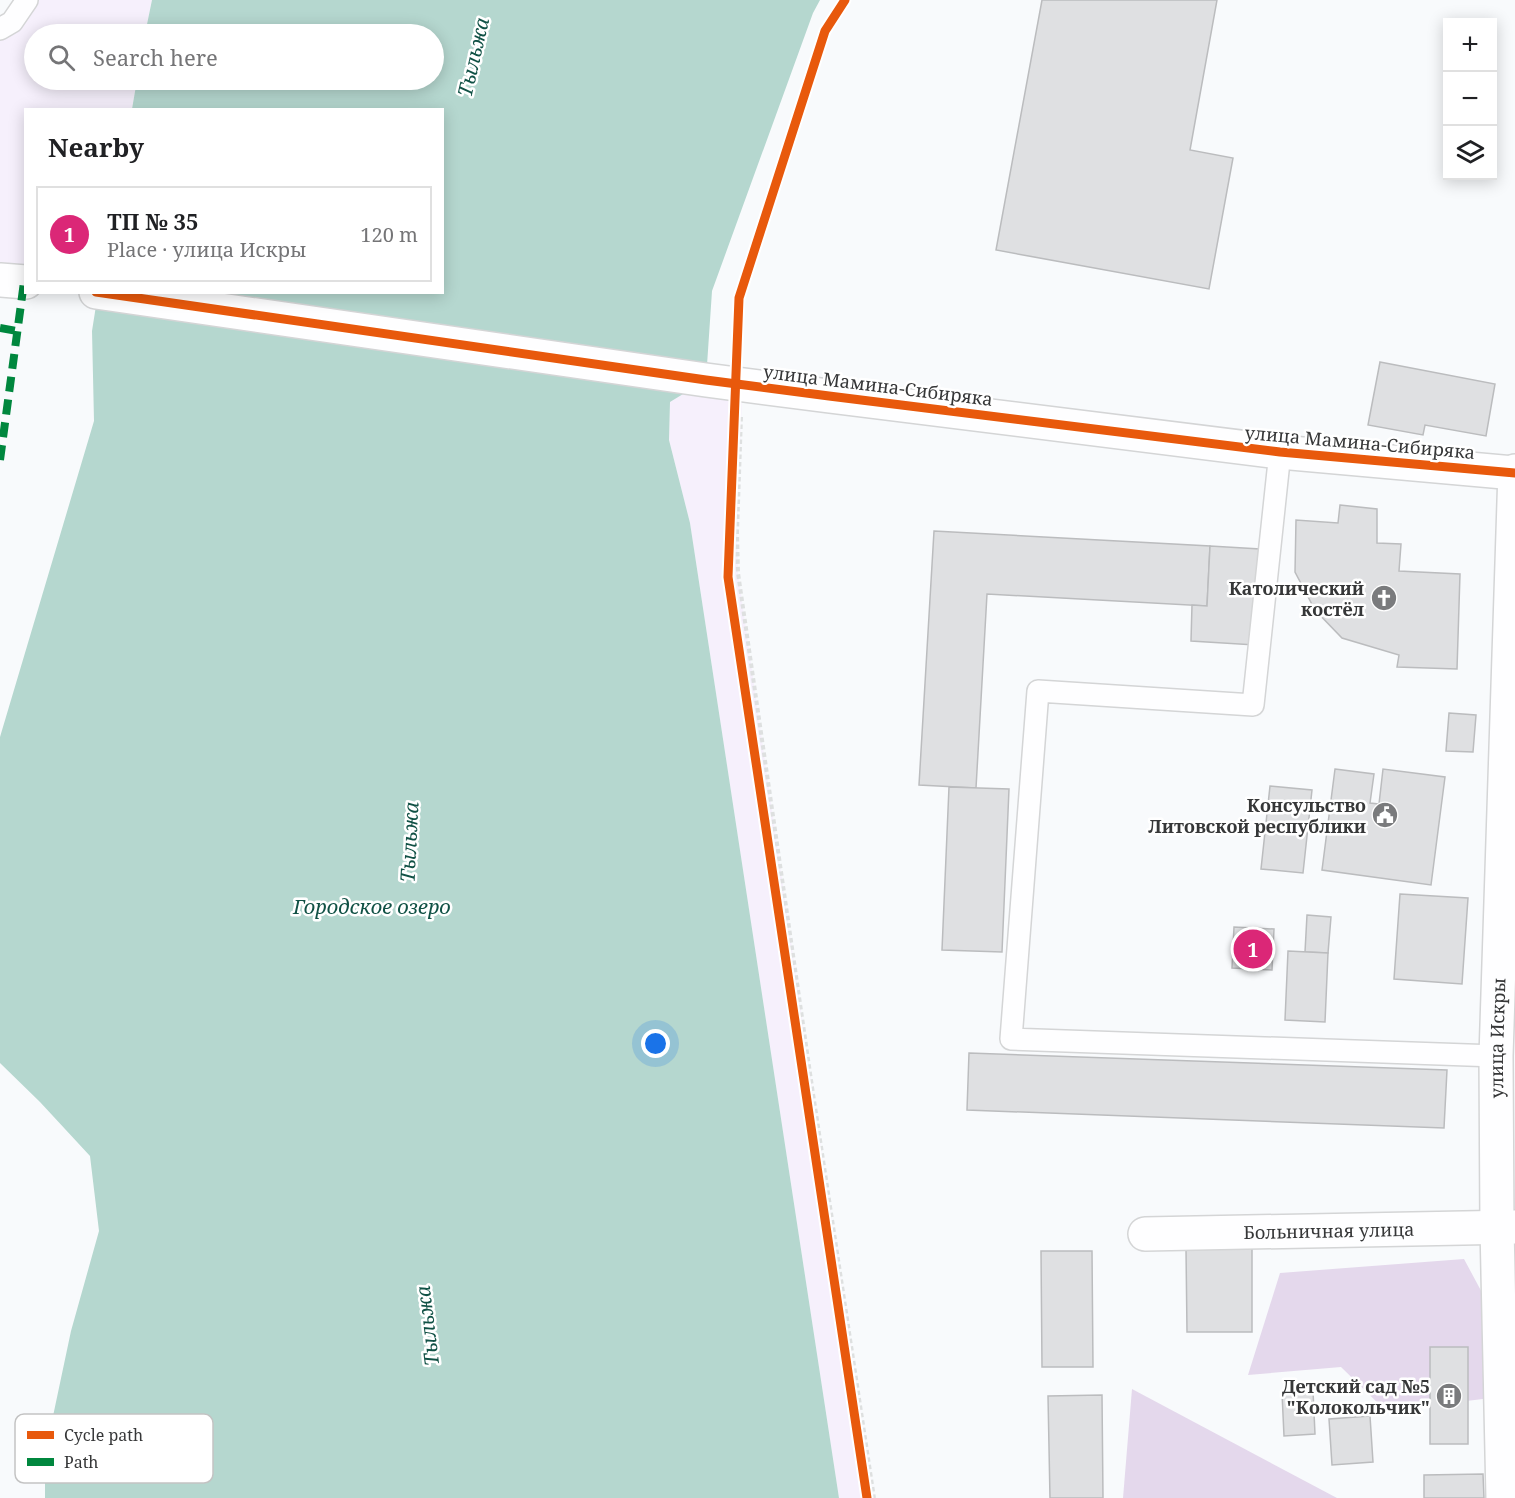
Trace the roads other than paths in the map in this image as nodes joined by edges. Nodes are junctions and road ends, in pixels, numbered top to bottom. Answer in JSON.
{"nodes":[{"id":1,"x":27,"y":0,"type":"edge"},
{"id":2,"x":0,"y":29,"type":"edge"},
{"id":3,"x":0,"y":280,"type":"edge"},
{"id":4,"x":24,"y":282,"type":"edge"},
{"id":5,"x":108,"y":294,"type":"edge"},
{"id":6,"x":1280,"y":452,"type":"junction"},
{"id":7,"x":1515,"y":472,"type":"edge"},
{"id":8,"x":1496,"y":1056,"type":"junction"},
{"id":9,"x":1506,"y":1227,"type":"edge"},
{"id":10,"x":1145,"y":1234,"type":"dead end"},
{"id":11,"x":1503,"y":1498,"type":"edge"}],
"edges":[{"from":1,"to":2,"type":"lane"},
{"from":3,"to":4,"type":"street"},
{"from":5,"to":6,"type":"street","name":"улица Мамина-Сибиряка"},
{"from":6,"to":7,"type":"street","name":"улица Мамина-Сибиряка"},
{"from":6,"to":8,"type":"lane"},
{"from":7,"to":8,"type":"street","name":"улица Искры"},
{"from":8,"to":9,"type":"street","name":"улица Искры"},
{"from":9,"to":10,"type":"street","name":"Больничная улица"},
{"from":9,"to":11,"type":"street","name":"улица Искры"}]}
